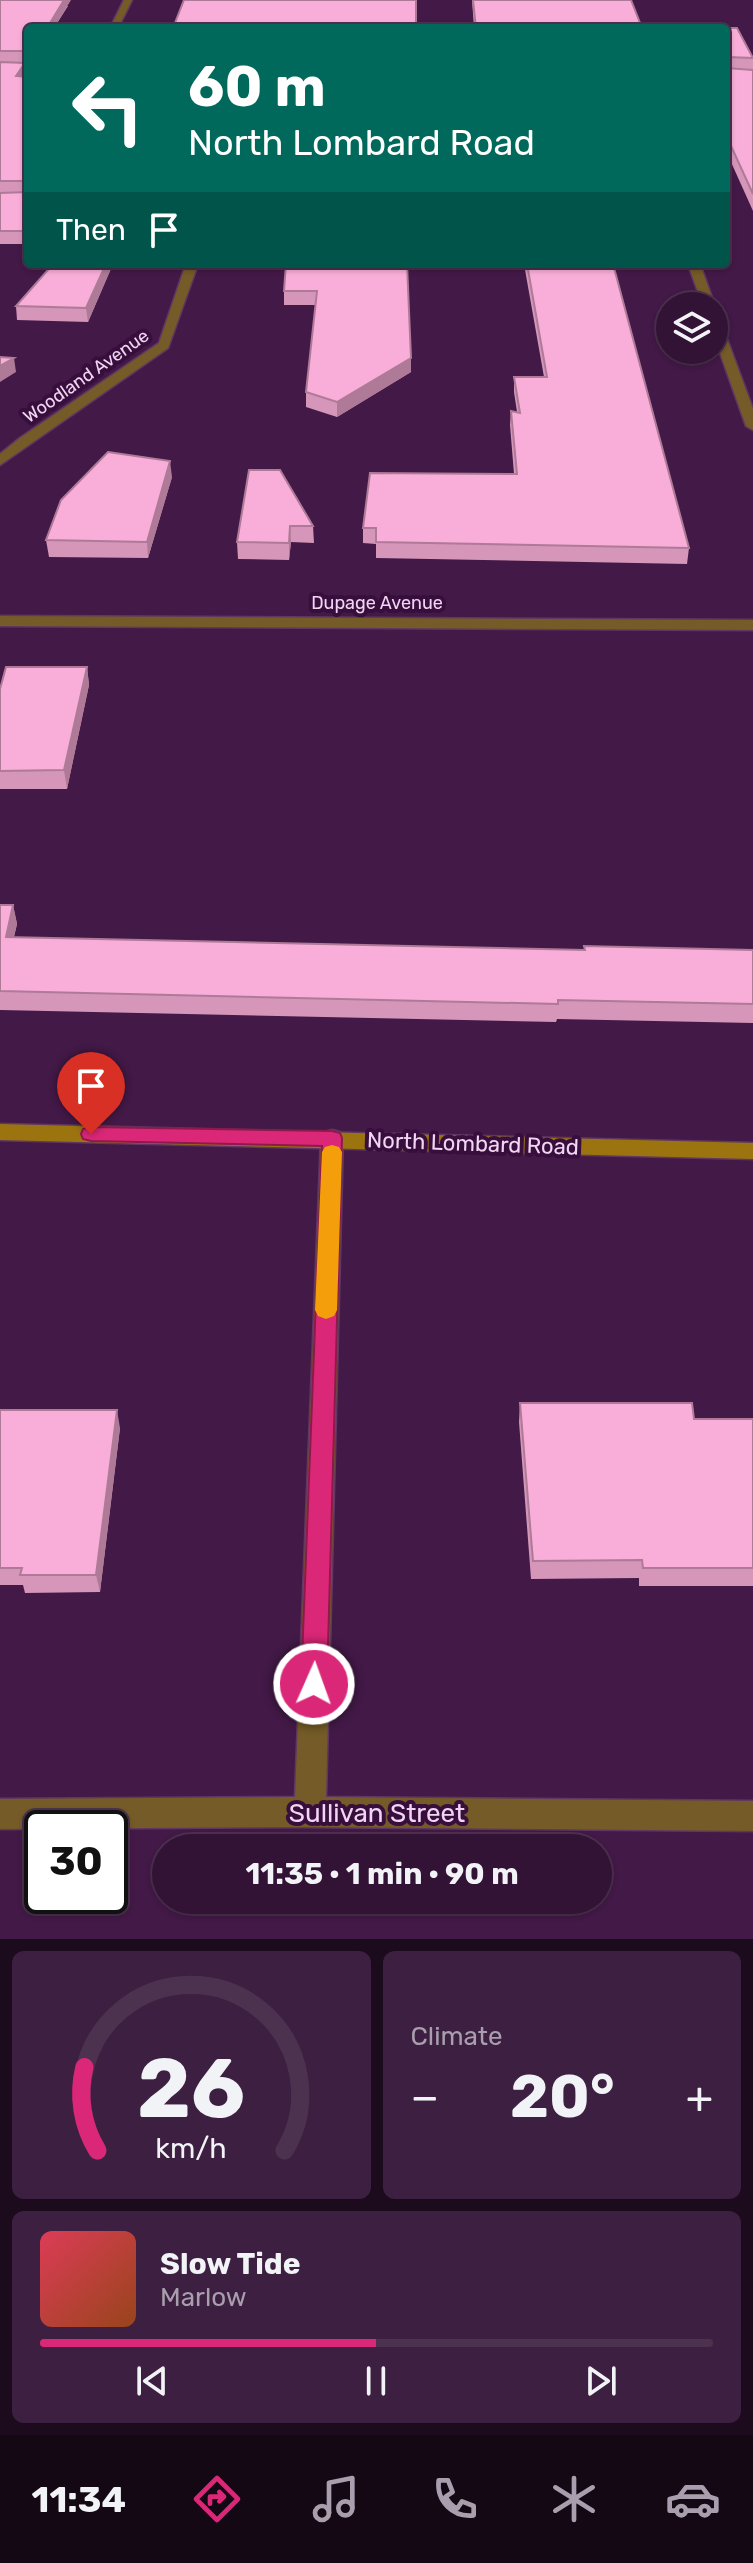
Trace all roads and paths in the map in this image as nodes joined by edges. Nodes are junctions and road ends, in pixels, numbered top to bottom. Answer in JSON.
{"nodes":[{"id":1,"x":128,"y":0,"type":"edge"},
{"id":2,"x":116,"y":24,"type":"edge"},
{"id":3,"x":0,"y":68,"type":"edge"},
{"id":4,"x":24,"y":68,"type":"edge"},
{"id":5,"x":191,"y":268,"type":"edge"},
{"id":6,"x":695,"y":268,"type":"edge"},
{"id":7,"x":704,"y":292,"type":"edge"},
{"id":8,"x":728,"y":358,"type":"edge"},
{"id":9,"x":753,"y":426,"type":"edge"},
{"id":10,"x":0,"y":461,"type":"edge"},
{"id":11,"x":0,"y":621,"type":"edge"},
{"id":12,"x":753,"y":625,"type":"edge"},
{"id":13,"x":0,"y":1132,"type":"edge"},
{"id":14,"x":332,"y":1138,"type":"junction"},
{"id":15,"x":753,"y":1151,"type":"edge"},
{"id":16,"x":310,"y":1812,"type":"junction"},
{"id":17,"x":0,"y":1814,"type":"edge"},
{"id":18,"x":753,"y":1816,"type":"edge"}],
"edges":[{"from":1,"to":2,"type":"street"},
{"from":3,"to":4,"type":"street"},
{"from":5,"to":10,"type":"street","name":"Woodland Avenue"},
{"from":6,"to":7,"type":"street"},
{"from":8,"to":9,"type":"street"},
{"from":11,"to":12,"type":"street","name":"Dupage Avenue"},
{"from":13,"to":14,"type":"street","name":"North Lombard Road"},
{"from":14,"to":15,"type":"street","name":"North Lombard Road"},
{"from":14,"to":16,"type":"street"},
{"from":16,"to":17,"type":"street","name":"Sullivan Street"},
{"from":16,"to":18,"type":"street","name":"Sullivan Street"}]}
